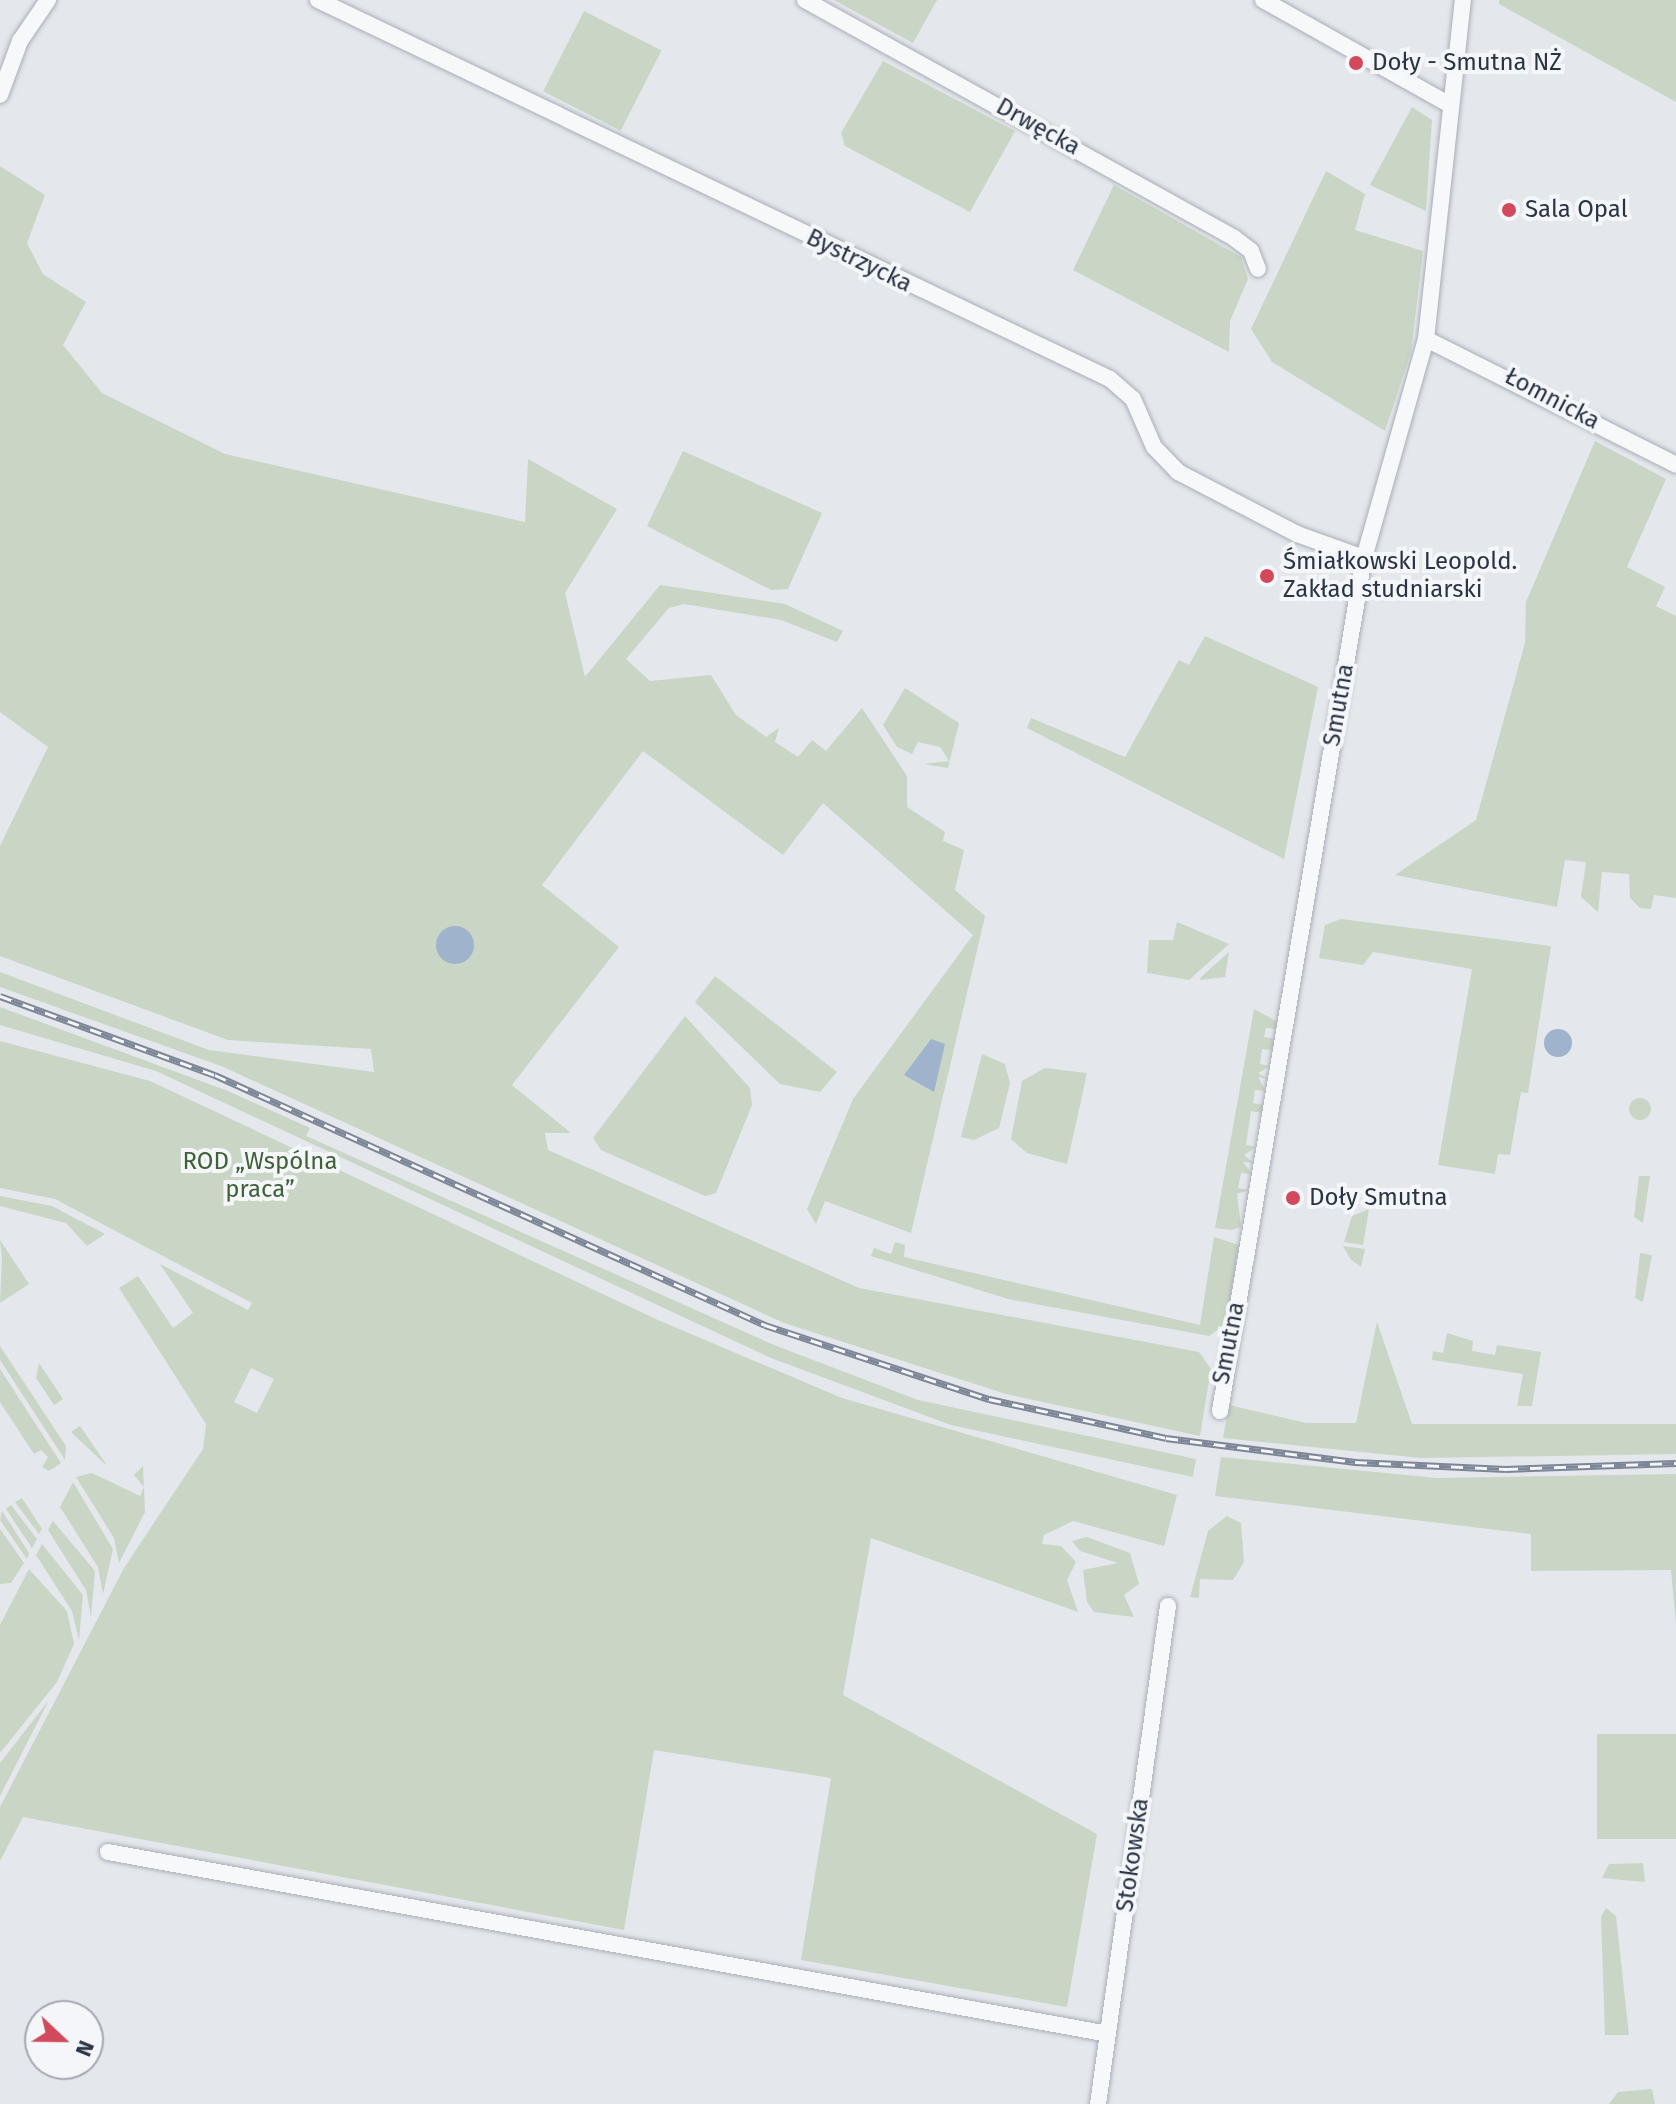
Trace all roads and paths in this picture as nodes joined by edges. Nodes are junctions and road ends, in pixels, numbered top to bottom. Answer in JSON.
{"nodes":[{"id":1,"x":48,"y":0,"type":"edge"},
{"id":2,"x":318,"y":0,"type":"edge"},
{"id":3,"x":805,"y":0,"type":"edge"},
{"id":4,"x":1263,"y":0,"type":"edge"},
{"id":5,"x":1463,"y":0,"type":"edge"},
{"id":6,"x":0,"y":95,"type":"edge"},
{"id":7,"x":1450,"y":105,"type":"junction"},
{"id":8,"x":1258,"y":269,"type":"dead end"},
{"id":9,"x":1426,"y":339,"type":"junction"},
{"id":10,"x":1676,"y":465,"type":"edge"},
{"id":11,"x":1364,"y":558,"type":"junction"},
{"id":12,"x":1220,"y":1411,"type":"dead end"},
{"id":13,"x":1168,"y":1606,"type":"dead end"},
{"id":14,"x":108,"y":1852,"type":"dead end"},
{"id":15,"x":1108,"y":2034,"type":"junction"},
{"id":16,"x":1098,"y":2104,"type":"edge"}],
"edges":[{"from":1,"to":6,"type":"street"},
{"from":2,"to":11,"type":"street","name":"Bystrzycka"},
{"from":3,"to":8,"type":"street","name":"Drwęcka"},
{"from":4,"to":7,"type":"street"},
{"from":5,"to":7,"type":"street","name":"Smutna"},
{"from":7,"to":9,"type":"street","name":"Smutna"},
{"from":9,"to":10,"type":"street","name":"Łomnicka"},
{"from":9,"to":11,"type":"street","name":"Smutna"},
{"from":11,"to":12,"type":"street","name":"Smutna"},
{"from":13,"to":15,"type":"street","name":"Stokowska"},
{"from":14,"to":15,"type":"street"},
{"from":15,"to":16,"type":"street","name":"Stokowska"}]}
